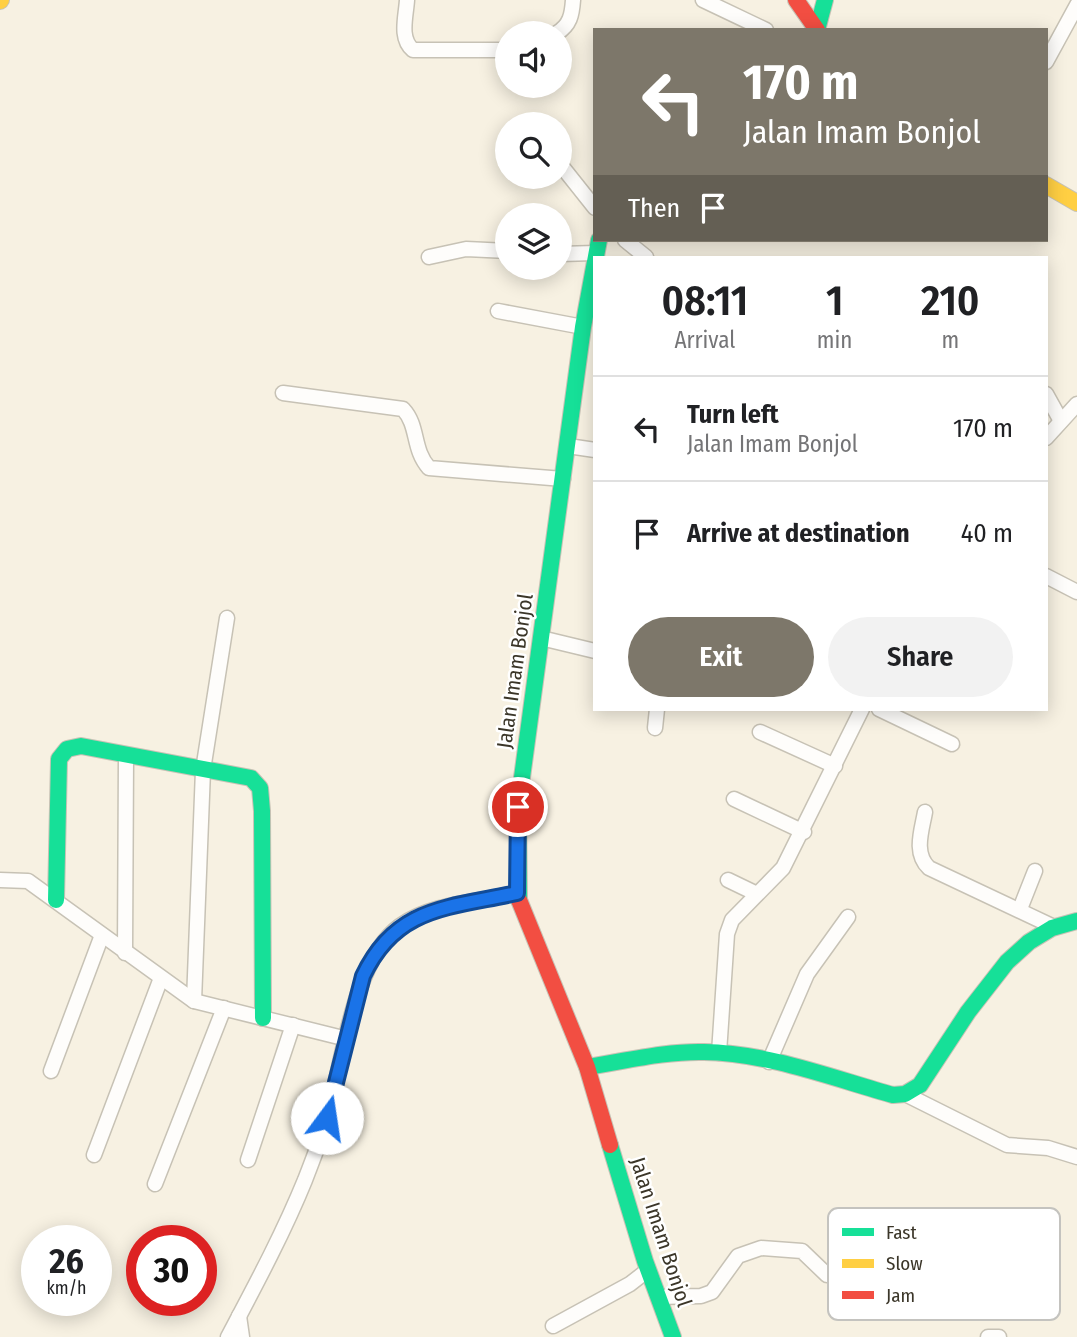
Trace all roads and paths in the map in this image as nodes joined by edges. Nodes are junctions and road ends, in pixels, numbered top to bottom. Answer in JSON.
{"nodes":[{"id":1,"x":407,"y":0,"type":"edge"},
{"id":2,"x":573,"y":0,"type":"edge"},
{"id":3,"x":703,"y":0,"type":"edge"},
{"id":4,"x":825,"y":0,"type":"edge"},
{"id":5,"x":803,"y":4,"type":"edge"},
{"id":6,"x":1077,"y":5,"type":"edge"},
{"id":7,"x":570,"y":21,"type":"edge"},
{"id":8,"x":762,"y":28,"type":"edge"},
{"id":9,"x":797,"y":28,"type":"edge"},
{"id":10,"x":816,"y":28,"type":"edge"},
{"id":11,"x":818,"y":28,"type":"edge"},
{"id":12,"x":495,"y":50,"type":"edge"},
{"id":13,"x":1048,"y":58,"type":"edge"},
{"id":14,"x":572,"y":179,"type":"edge"},
{"id":15,"x":1048,"y":186,"type":"edge"},
{"id":16,"x":1077,"y":203,"type":"edge"},
{"id":17,"x":593,"y":205,"type":"edge"},
{"id":18,"x":627,"y":242,"type":"edge"},
{"id":19,"x":597,"y":246,"type":"edge"},
{"id":20,"x":495,"y":250,"type":"edge"},
{"id":21,"x":572,"y":251,"type":"edge"},
{"id":22,"x":645,"y":256,"type":"edge"},
{"id":23,"x":429,"y":257,"type":"dead end"},
{"id":24,"x":593,"y":269,"type":"edge"},
{"id":25,"x":498,"y":311,"type":"dead end"},
{"id":26,"x":583,"y":327,"type":"junction"},
{"id":27,"x":283,"y":393,"type":"dead end"},
{"id":28,"x":1048,"y":398,"type":"edge"},
{"id":29,"x":1077,"y":404,"type":"edge"},
{"id":30,"x":1061,"y":421,"type":"junction"},
{"id":31,"x":1048,"y":436,"type":"edge"},
{"id":32,"x":568,"y":446,"type":"junction"},
{"id":33,"x":593,"y":450,"type":"edge"},
{"id":34,"x":563,"y":479,"type":"junction"},
{"id":35,"x":1048,"y":577,"type":"edge"},
{"id":36,"x":1077,"y":592,"type":"edge"},
{"id":37,"x":227,"y":618,"type":"dead end"},
{"id":38,"x":541,"y":638,"type":"junction"},
{"id":39,"x":593,"y":650,"type":"edge"},
{"id":40,"x":657,"y":711,"type":"edge"},
{"id":41,"x":861,"y":711,"type":"edge"},
{"id":42,"x":883,"y":711,"type":"edge"},
{"id":43,"x":655,"y":728,"type":"dead end"},
{"id":44,"x":760,"y":732,"type":"dead end"},
{"id":45,"x":952,"y":744,"type":"dead end"},
{"id":46,"x":126,"y":756,"type":"junction"},
{"id":47,"x":835,"y":766,"type":"junction"},
{"id":48,"x":203,"y":770,"type":"junction"},
{"id":49,"x":734,"y":799,"type":"dead end"},
{"id":50,"x":925,"y":811,"type":"dead end"},
{"id":51,"x":804,"y":832,"type":"junction"},
{"id":52,"x":1035,"y":871,"type":"dead end"},
{"id":53,"x":0,"y":880,"type":"edge"},
{"id":54,"x":728,"y":880,"type":"dead end"},
{"id":55,"x":517,"y":893,"type":"junction"},
{"id":56,"x":757,"y":894,"type":"junction"},
{"id":57,"x":56,"y":900,"type":"junction"},
{"id":58,"x":1020,"y":909,"type":"junction"},
{"id":59,"x":848,"y":917,"type":"dead end"},
{"id":60,"x":1077,"y":921,"type":"edge"},
{"id":61,"x":1054,"y":927,"type":"junction"},
{"id":62,"x":102,"y":935,"type":"junction"},
{"id":63,"x":125,"y":953,"type":"junction"},
{"id":64,"x":161,"y":978,"type":"junction"},
{"id":65,"x":194,"y":1002,"type":"junction"},
{"id":66,"x":223,"y":1009,"type":"junction"},
{"id":67,"x":262,"y":1018,"type":"junction"},
{"id":68,"x":293,"y":1025,"type":"junction"},
{"id":69,"x":347,"y":1039,"type":"junction"},
{"id":70,"x":719,"y":1053,"type":"junction"},
{"id":71,"x":769,"y":1062,"type":"junction"},
{"id":72,"x":587,"y":1067,"type":"junction"},
{"id":73,"x":51,"y":1071,"type":"dead end"},
{"id":74,"x":905,"y":1094,"type":"junction"},
{"id":75,"x":94,"y":1155,"type":"dead end"},
{"id":76,"x":1077,"y":1157,"type":"edge"},
{"id":77,"x":248,"y":1160,"type":"dead end"},
{"id":78,"x":155,"y":1184,"type":"dead end"},
{"id":79,"x":648,"y":1270,"type":"junction"},
{"id":80,"x":827,"y":1275,"type":"dead end"},
{"id":81,"x":658,"y":1297,"type":"junction"},
{"id":82,"x":239,"y":1316,"type":"junction"},
{"id":83,"x":553,"y":1326,"type":"dead end"},
{"id":84,"x":228,"y":1337,"type":"edge"},
{"id":85,"x":242,"y":1337,"type":"edge"},
{"id":86,"x":673,"y":1337,"type":"edge"},
{"id":87,"x":988,"y":1337,"type":"edge"},
{"id":88,"x":999,"y":1337,"type":"edge"}],
"edges":[{"from":1,"to":12,"type":"street"},
{"from":2,"to":7,"type":"street"},
{"from":3,"to":8,"type":"street"},
{"from":4,"to":11,"type":"main road"},
{"from":5,"to":9,"type":"main road"},
{"from":5,"to":10,"type":"main road"},
{"from":6,"to":13,"type":"street"},
{"from":14,"to":17,"type":"street"},
{"from":15,"to":16,"type":"main road"},
{"from":18,"to":22,"type":"street"},
{"from":19,"to":21,"type":"street"},
{"from":20,"to":23,"type":"street"},
{"from":24,"to":26,"type":"main road","name":"Jalan Imam Bonjol"},
{"from":25,"to":26,"type":"street"},
{"from":26,"to":32,"type":"main road","name":"Jalan Imam Bonjol"},
{"from":27,"to":34,"type":"street"},
{"from":28,"to":30,"type":"street"},
{"from":29,"to":30,"type":"street"},
{"from":30,"to":31,"type":"street"},
{"from":32,"to":33,"type":"street"},
{"from":32,"to":34,"type":"main road","name":"Jalan Imam Bonjol"},
{"from":34,"to":38,"type":"main road","name":"Jalan Imam Bonjol"},
{"from":35,"to":36,"type":"street"},
{"from":37,"to":48,"type":"street"},
{"from":38,"to":39,"type":"street"},
{"from":38,"to":55,"type":"main road","name":"Jalan Imam Bonjol"},
{"from":40,"to":43,"type":"street"},
{"from":41,"to":47,"type":"street"},
{"from":42,"to":45,"type":"street"},
{"from":44,"to":47,"type":"street"},
{"from":46,"to":48,"type":"main road"},
{"from":46,"to":57,"type":"main road"},
{"from":46,"to":63,"type":"street"},
{"from":47,"to":51,"type":"street"},
{"from":48,"to":65,"type":"street"},
{"from":48,"to":67,"type":"main road"},
{"from":49,"to":51,"type":"street"},
{"from":50,"to":58,"type":"street"},
{"from":51,"to":56,"type":"street"},
{"from":52,"to":58,"type":"street"},
{"from":53,"to":57,"type":"street"},
{"from":54,"to":56,"type":"street"},
{"from":55,"to":69,"type":"street"},
{"from":55,"to":72,"type":"main road","name":"Jalan Imam Bonjol"},
{"from":56,"to":70,"type":"street"},
{"from":57,"to":62,"type":"street"},
{"from":58,"to":61,"type":"street"},
{"from":59,"to":71,"type":"street"},
{"from":60,"to":61,"type":"main road"},
{"from":61,"to":74,"type":"main road"},
{"from":62,"to":63,"type":"street"},
{"from":62,"to":73,"type":"street"},
{"from":63,"to":64,"type":"street"},
{"from":64,"to":65,"type":"street"},
{"from":64,"to":75,"type":"street"},
{"from":65,"to":66,"type":"street"},
{"from":66,"to":67,"type":"street"},
{"from":66,"to":78,"type":"street"},
{"from":67,"to":68,"type":"street"},
{"from":68,"to":69,"type":"street"},
{"from":68,"to":77,"type":"street"},
{"from":69,"to":82,"type":"street"},
{"from":70,"to":71,"type":"main road"},
{"from":70,"to":72,"type":"main road"},
{"from":71,"to":74,"type":"main road"},
{"from":72,"to":79,"type":"main road","name":"Jalan Imam Bonjol"},
{"from":74,"to":76,"type":"street"},
{"from":79,"to":81,"type":"main road","name":"Jalan Imam Bonjol"},
{"from":79,"to":83,"type":"street"},
{"from":80,"to":81,"type":"street"},
{"from":81,"to":86,"type":"main road","name":"Jalan Imam Bonjol"},
{"from":82,"to":84,"type":"street"},
{"from":82,"to":85,"type":"street"},
{"from":87,"to":88,"type":"street"}]}
